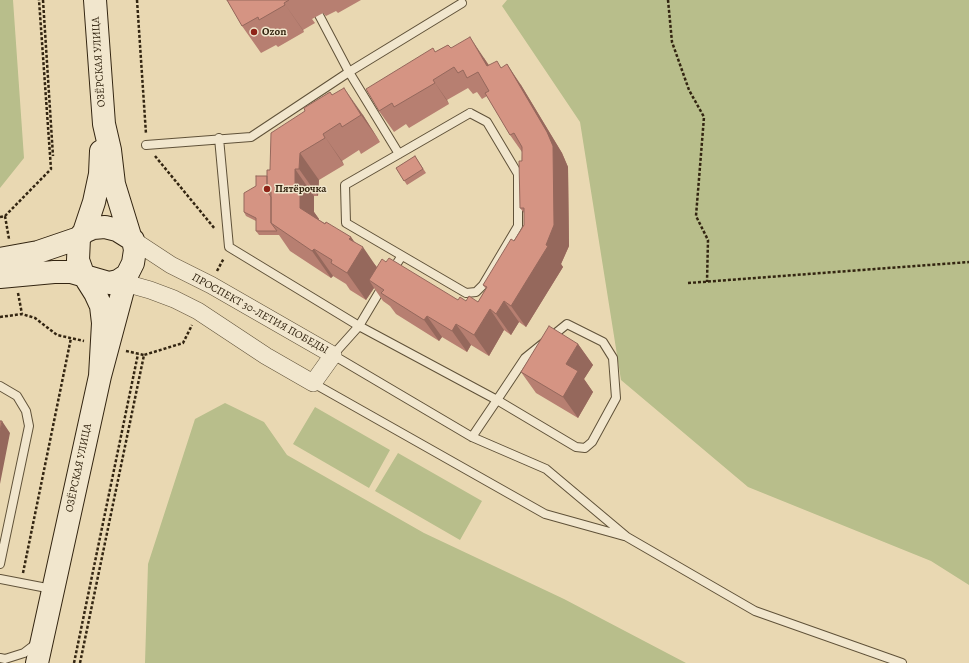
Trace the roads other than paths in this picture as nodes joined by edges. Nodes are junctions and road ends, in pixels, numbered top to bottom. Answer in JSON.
{"nodes":[{"id":1,"x":95,"y":0,"type":"edge"},
{"id":2,"x":462,"y":4,"type":"dead end"},
{"id":3,"x":319,"y":16,"type":"dead end"},
{"id":4,"x":349,"y":72,"type":"junction"},
{"id":5,"x":104,"y":124,"type":"junction"},
{"id":6,"x":219,"y":138,"type":"junction"},
{"id":7,"x":146,"y":145,"type":"road end"},
{"id":8,"x":399,"y":154,"type":"junction"},
{"id":9,"x":81,"y":235,"type":"junction"},
{"id":10,"x":131,"y":238,"type":"junction"},
{"id":11,"x":401,"y":257,"type":"junction"},
{"id":12,"x":0,"y":258,"type":"edge"},
{"id":13,"x":83,"y":274,"type":"junction"},
{"id":14,"x":0,"y":278,"type":"edge"},
{"id":15,"x":123,"y":280,"type":"junction"},
{"id":16,"x":359,"y":326,"type":"junction"},
{"id":17,"x":105,"y":346,"type":"junction"},
{"id":18,"x":333,"y":355,"type":"junction"},
{"id":19,"x":313,"y":383,"type":"junction"},
{"id":20,"x":0,"y":386,"type":"edge"},
{"id":21,"x":496,"y":400,"type":"junction"},
{"id":22,"x":472,"y":437,"type":"junction"},
{"id":23,"x":627,"y":537,"type":"junction"},
{"id":24,"x":0,"y":564,"type":"edge"},
{"id":25,"x":0,"y":579,"type":"edge"},
{"id":26,"x":53,"y":590,"type":"junction"},
{"id":27,"x":42,"y":639,"type":"junction"},
{"id":28,"x":0,"y":658,"type":"edge"},
{"id":29,"x":37,"y":663,"type":"edge"},
{"id":30,"x":902,"y":663,"type":"edge"}],
"edges":[{"from":1,"to":5,"type":"main road","name":"ОЗЁРСКАЯ УЛИЦА"},
{"from":2,"to":4,"type":"lane"},
{"from":3,"to":4,"type":"lane"},
{"from":4,"to":6,"type":"lane"},
{"from":4,"to":8,"type":"lane"},
{"from":5,"to":9,"type":"main road","name":"ОЗЁРСКАЯ УЛИЦА"},
{"from":5,"to":10,"type":"main road","name":"ОЗЁРСКАЯ УЛИЦА"},
{"from":6,"to":7,"type":"lane"},
{"from":6,"to":16,"type":"lane"},
{"from":8,"to":11,"type":"lane"},
{"from":8,"to":11,"type":"lane"},
{"from":9,"to":10,"type":"main road"},
{"from":9,"to":12,"type":"main road"},
{"from":9,"to":13,"type":"main road"},
{"from":10,"to":15,"type":"main road"},
{"from":10,"to":18,"type":"street","name":"ПРОСПЕКТ 30-ЛЕТИЯ ПОБЕДЫ"},
{"from":11,"to":16,"type":"lane"},
{"from":13,"to":14,"type":"main road"},
{"from":13,"to":15,"type":"main road"},
{"from":13,"to":17,"type":"main road"},
{"from":15,"to":17,"type":"main road"},
{"from":15,"to":19,"type":"street"},
{"from":16,"to":18,"type":"lane"},
{"from":16,"to":21,"type":"lane"},
{"from":17,"to":26,"type":"main road","name":"ОЗЁРСКАЯ УЛИЦА"},
{"from":18,"to":19,"type":"street","name":"ПРОСПЕКТ 30-ЛЕТИЯ ПОБЕДЫ"},
{"from":18,"to":22,"type":"lane"},
{"from":19,"to":23,"type":"lane"},
{"from":20,"to":24,"type":"lane"},
{"from":21,"to":21,"type":"lane"},
{"from":21,"to":22,"type":"lane"},
{"from":22,"to":23,"type":"lane"},
{"from":23,"to":30,"type":"lane"},
{"from":25,"to":26,"type":"lane"},
{"from":26,"to":27,"type":"main road","name":"ОЗЁРСКАЯ УЛИЦА"},
{"from":27,"to":28,"type":"lane"},
{"from":27,"to":29,"type":"main road","name":"ОЗЁРСКАЯ УЛИЦА"}]}
